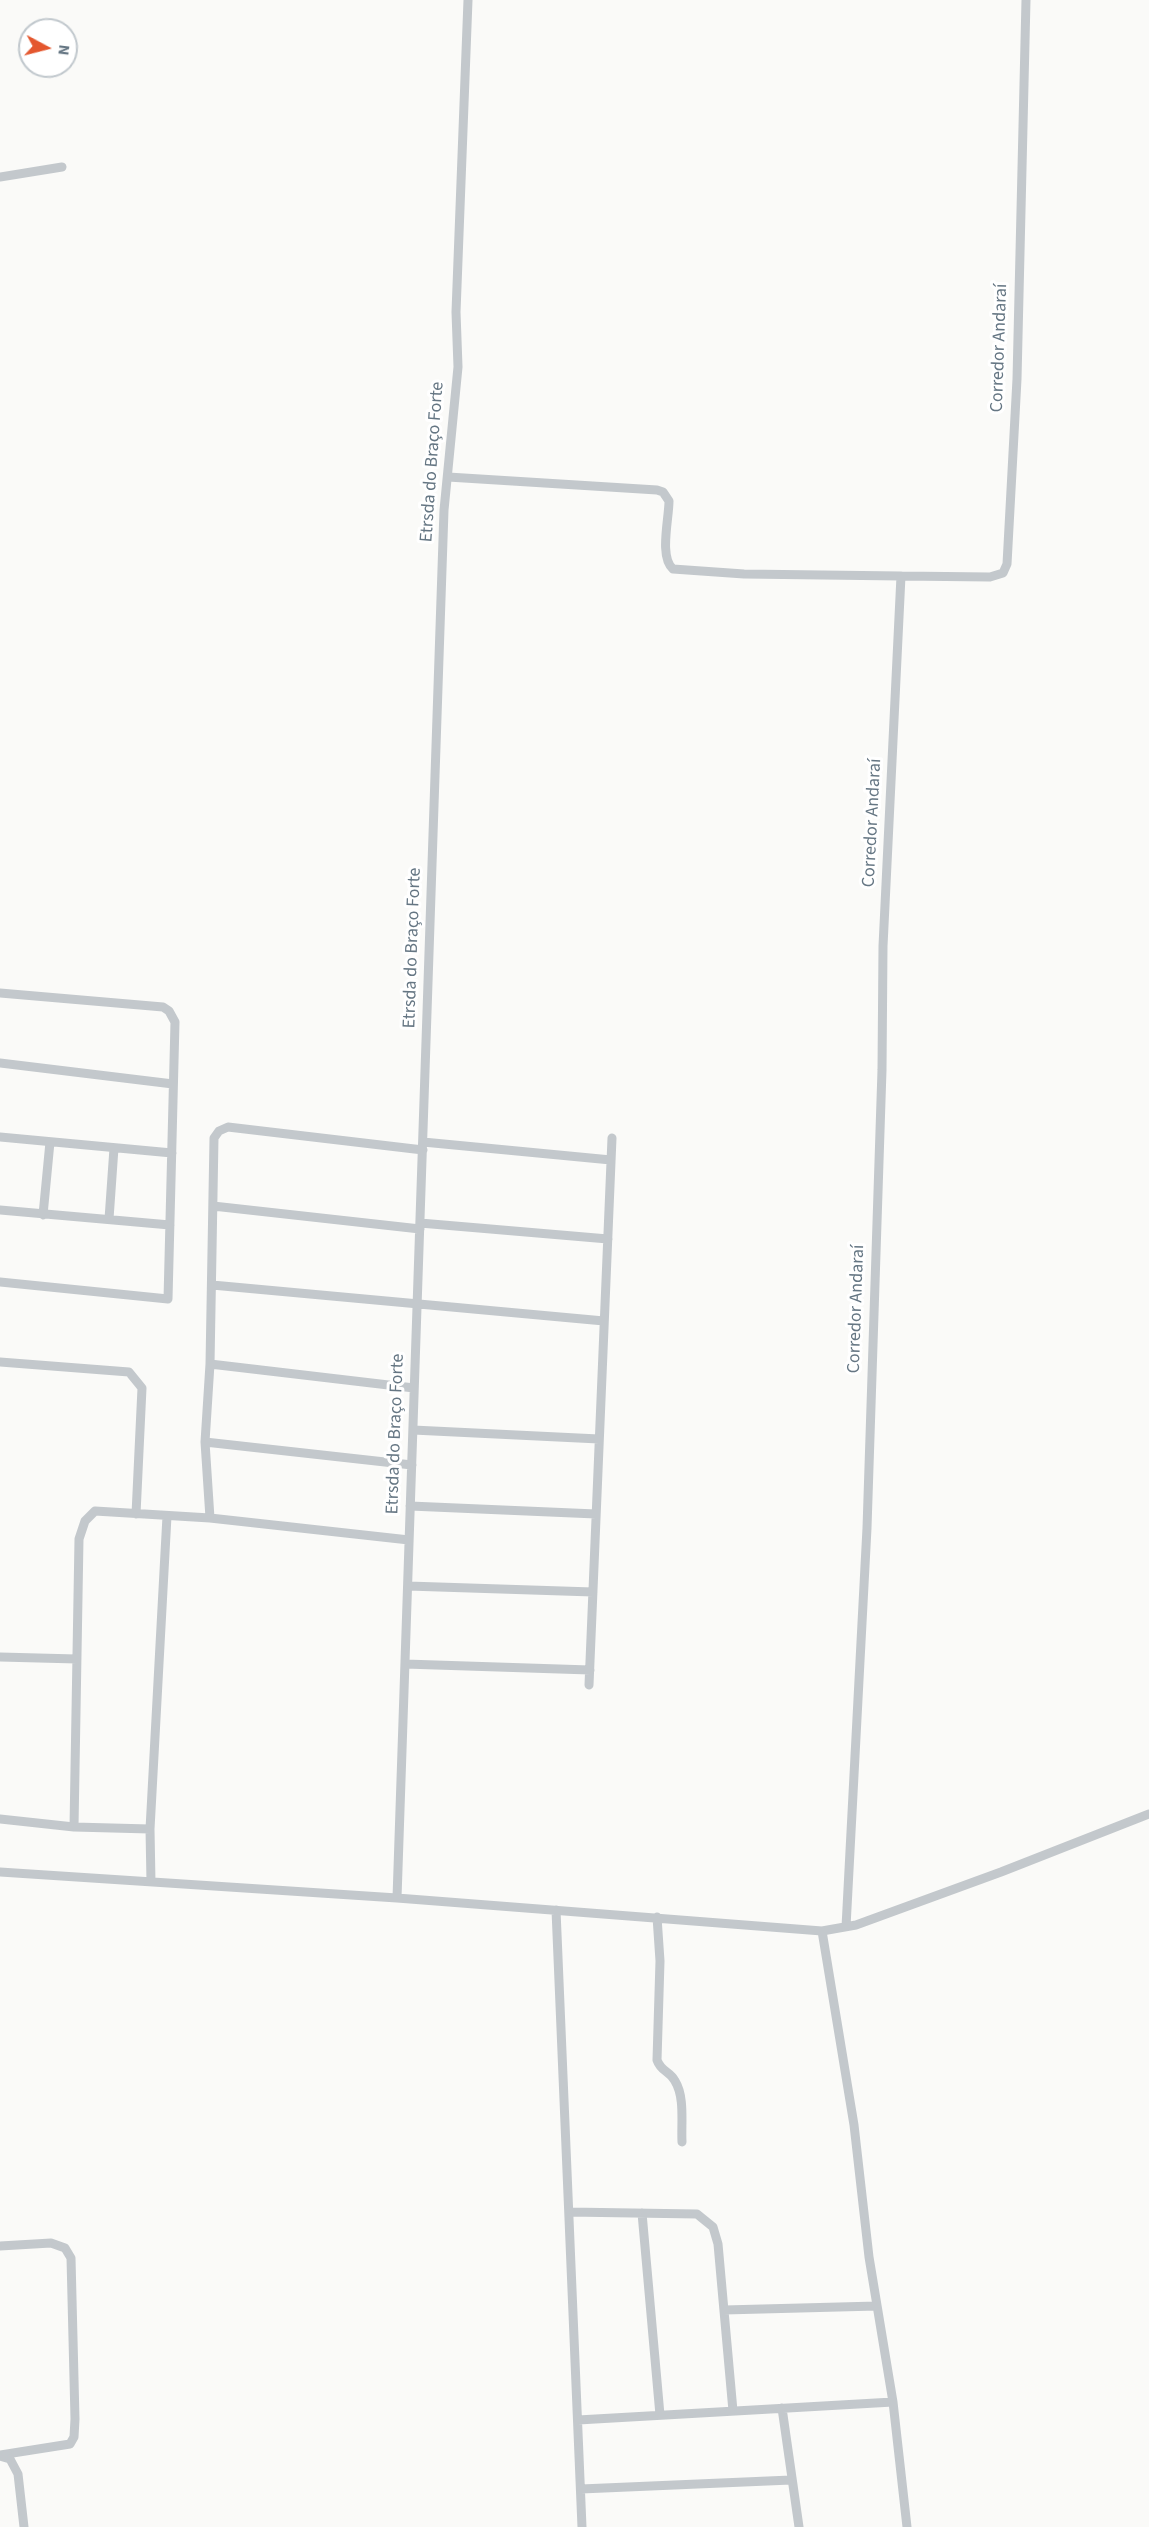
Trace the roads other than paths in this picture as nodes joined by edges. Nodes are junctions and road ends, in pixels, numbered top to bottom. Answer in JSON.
{"nodes":[{"id":1,"x":468,"y":0,"type":"edge"},
{"id":2,"x":1026,"y":0,"type":"edge"},
{"id":3,"x":62,"y":167,"type":"dead end"},
{"id":4,"x":0,"y":177,"type":"edge"},
{"id":5,"x":448,"y":477,"type":"junction"},
{"id":6,"x":901,"y":576,"type":"junction"},
{"id":7,"x":0,"y":993,"type":"edge"},
{"id":8,"x":0,"y":1063,"type":"edge"},
{"id":9,"x":173,"y":1084,"type":"junction"},
{"id":10,"x":0,"y":1137,"type":"edge"},
{"id":11,"x":612,"y":1138,"type":"dead end"},
{"id":12,"x":50,"y":1142,"type":"junction"},
{"id":13,"x":423,"y":1146,"type":"junction"},
{"id":14,"x":114,"y":1148,"type":"junction"},
{"id":15,"x":172,"y":1153,"type":"junction"},
{"id":16,"x":611,"y":1160,"type":"junction"},
{"id":17,"x":213,"y":1206,"type":"junction"},
{"id":18,"x":0,"y":1210,"type":"edge"},
{"id":19,"x":43,"y":1215,"type":"junction"},
{"id":20,"x":109,"y":1219,"type":"junction"},
{"id":21,"x":170,"y":1225,"type":"junction"},
{"id":22,"x":420,"y":1226,"type":"junction"},
{"id":23,"x":608,"y":1239,"type":"junction"},
{"id":24,"x":0,"y":1282,"type":"edge"},
{"id":25,"x":212,"y":1285,"type":"junction"},
{"id":26,"x":417,"y":1304,"type":"junction"},
{"id":27,"x":604,"y":1321,"type":"junction"},
{"id":28,"x":0,"y":1362,"type":"edge"},
{"id":29,"x":210,"y":1364,"type":"junction"},
{"id":30,"x":414,"y":1388,"type":"junction"},
{"id":31,"x":413,"y":1430,"type":"junction"},
{"id":32,"x":599,"y":1439,"type":"junction"},
{"id":33,"x":206,"y":1442,"type":"junction"},
{"id":34,"x":412,"y":1465,"type":"junction"},
{"id":35,"x":410,"y":1506,"type":"junction"},
{"id":36,"x":136,"y":1514,"type":"junction"},
{"id":37,"x":596,"y":1514,"type":"junction"},
{"id":38,"x":167,"y":1515,"type":"junction"},
{"id":39,"x":210,"y":1518,"type":"junction"},
{"id":40,"x":409,"y":1540,"type":"junction"},
{"id":41,"x":408,"y":1586,"type":"junction"},
{"id":42,"x":593,"y":1592,"type":"junction"},
{"id":43,"x":0,"y":1657,"type":"edge"},
{"id":44,"x":77,"y":1659,"type":"junction"},
{"id":45,"x":405,"y":1664,"type":"junction"},
{"id":46,"x":590,"y":1670,"type":"junction"},
{"id":47,"x":589,"y":1685,"type":"dead end"},
{"id":48,"x":1149,"y":1814,"type":"edge"},
{"id":49,"x":0,"y":1819,"type":"edge"},
{"id":50,"x":74,"y":1827,"type":"junction"},
{"id":51,"x":150,"y":1828,"type":"junction"},
{"id":52,"x":0,"y":1872,"type":"edge"},
{"id":53,"x":151,"y":1882,"type":"junction"},
{"id":54,"x":397,"y":1898,"type":"junction"},
{"id":55,"x":556,"y":1910,"type":"junction"},
{"id":56,"x":657,"y":1917,"type":"junction"},
{"id":57,"x":846,"y":1926,"type":"junction"},
{"id":58,"x":822,"y":1931,"type":"junction"},
{"id":59,"x":682,"y":2142,"type":"dead end"},
{"id":60,"x":569,"y":2212,"type":"junction"},
{"id":61,"x":642,"y":2213,"type":"junction"},
{"id":62,"x":0,"y":2246,"type":"edge"},
{"id":63,"x":877,"y":2307,"type":"junction"},
{"id":64,"x":724,"y":2310,"type":"junction"},
{"id":65,"x":893,"y":2402,"type":"junction"},
{"id":66,"x":782,"y":2408,"type":"junction"},
{"id":67,"x":733,"y":2411,"type":"junction"},
{"id":68,"x":660,"y":2415,"type":"junction"},
{"id":69,"x":578,"y":2420,"type":"junction"},
{"id":70,"x":0,"y":2455,"type":"edge"},
{"id":71,"x":791,"y":2480,"type":"junction"},
{"id":72,"x":581,"y":2489,"type":"junction"},
{"id":73,"x":24,"y":2527,"type":"edge"},
{"id":74,"x":582,"y":2527,"type":"edge"},
{"id":75,"x":799,"y":2527,"type":"edge"},
{"id":76,"x":907,"y":2527,"type":"edge"}],
"edges":[{"from":1,"to":5,"type":"street","name":"Etrsda do Braço Forte"},
{"from":2,"to":6,"type":"street","name":"Corredor Andaraí"},
{"from":3,"to":4,"type":"street"},
{"from":5,"to":6,"type":"street"},
{"from":5,"to":13,"type":"street","name":"Etrsda do Braço Forte"},
{"from":6,"to":57,"type":"street","name":"Corredor Andaraí"},
{"from":7,"to":9,"type":"street"},
{"from":8,"to":9,"type":"street"},
{"from":9,"to":15,"type":"street"},
{"from":10,"to":12,"type":"street"},
{"from":11,"to":16,"type":"street"},
{"from":12,"to":14,"type":"street"},
{"from":12,"to":19,"type":"street"},
{"from":13,"to":16,"type":"street"},
{"from":13,"to":17,"type":"street"},
{"from":13,"to":22,"type":"street","name":"Etrsda do Braço Forte"},
{"from":14,"to":15,"type":"street"},
{"from":14,"to":20,"type":"street"},
{"from":15,"to":21,"type":"street"},
{"from":16,"to":23,"type":"street"},
{"from":17,"to":22,"type":"street"},
{"from":17,"to":25,"type":"street"},
{"from":18,"to":19,"type":"street"},
{"from":19,"to":20,"type":"street"},
{"from":20,"to":21,"type":"street"},
{"from":21,"to":24,"type":"street"},
{"from":22,"to":23,"type":"street"},
{"from":22,"to":26,"type":"street","name":"Etrsda do Braço Forte"},
{"from":23,"to":27,"type":"street"},
{"from":25,"to":26,"type":"street"},
{"from":25,"to":29,"type":"street"},
{"from":26,"to":27,"type":"street"},
{"from":26,"to":30,"type":"street","name":"Etrsda do Braço Forte"},
{"from":27,"to":32,"type":"street"},
{"from":28,"to":36,"type":"street"},
{"from":29,"to":30,"type":"street"},
{"from":29,"to":33,"type":"street"},
{"from":30,"to":31,"type":"street","name":"Etrsda do Braço Forte"},
{"from":31,"to":32,"type":"street"},
{"from":31,"to":34,"type":"street","name":"Etrsda do Braço Forte"},
{"from":32,"to":37,"type":"street"},
{"from":33,"to":34,"type":"street"},
{"from":33,"to":39,"type":"street"},
{"from":34,"to":35,"type":"street","name":"Etrsda do Braço Forte"},
{"from":35,"to":37,"type":"street"},
{"from":35,"to":40,"type":"street","name":"Etrsda do Braço Forte"},
{"from":36,"to":38,"type":"street"},
{"from":36,"to":44,"type":"street"},
{"from":37,"to":42,"type":"street"},
{"from":38,"to":39,"type":"street"},
{"from":38,"to":51,"type":"street"},
{"from":39,"to":40,"type":"street"},
{"from":40,"to":41,"type":"street","name":"Etrsda do Braço Forte"},
{"from":41,"to":42,"type":"street"},
{"from":41,"to":45,"type":"street","name":"Etrsda do Braço Forte"},
{"from":42,"to":46,"type":"street"},
{"from":43,"to":44,"type":"street"},
{"from":44,"to":50,"type":"street"},
{"from":45,"to":46,"type":"street"},
{"from":45,"to":54,"type":"street","name":"Etrsda do Braço Forte"},
{"from":46,"to":47,"type":"street"},
{"from":48,"to":57,"type":"street"},
{"from":49,"to":50,"type":"street"},
{"from":50,"to":51,"type":"street"},
{"from":51,"to":53,"type":"street"},
{"from":52,"to":53,"type":"street"},
{"from":53,"to":54,"type":"street"},
{"from":54,"to":55,"type":"street"},
{"from":55,"to":56,"type":"street"},
{"from":55,"to":60,"type":"street"},
{"from":56,"to":58,"type":"street"},
{"from":56,"to":59,"type":"street"},
{"from":57,"to":58,"type":"street"},
{"from":58,"to":63,"type":"street"},
{"from":60,"to":61,"type":"street"},
{"from":60,"to":69,"type":"street"},
{"from":61,"to":64,"type":"street"},
{"from":61,"to":68,"type":"street"},
{"from":62,"to":70,"type":"street"},
{"from":63,"to":64,"type":"street"},
{"from":63,"to":65,"type":"street"},
{"from":64,"to":67,"type":"street"},
{"from":65,"to":66,"type":"street"},
{"from":65,"to":76,"type":"street"},
{"from":66,"to":67,"type":"street"},
{"from":66,"to":71,"type":"street"},
{"from":67,"to":68,"type":"street"},
{"from":68,"to":69,"type":"street"},
{"from":69,"to":72,"type":"street"},
{"from":70,"to":73,"type":"street"},
{"from":71,"to":72,"type":"street"},
{"from":71,"to":75,"type":"street"},
{"from":72,"to":74,"type":"street"}]}
